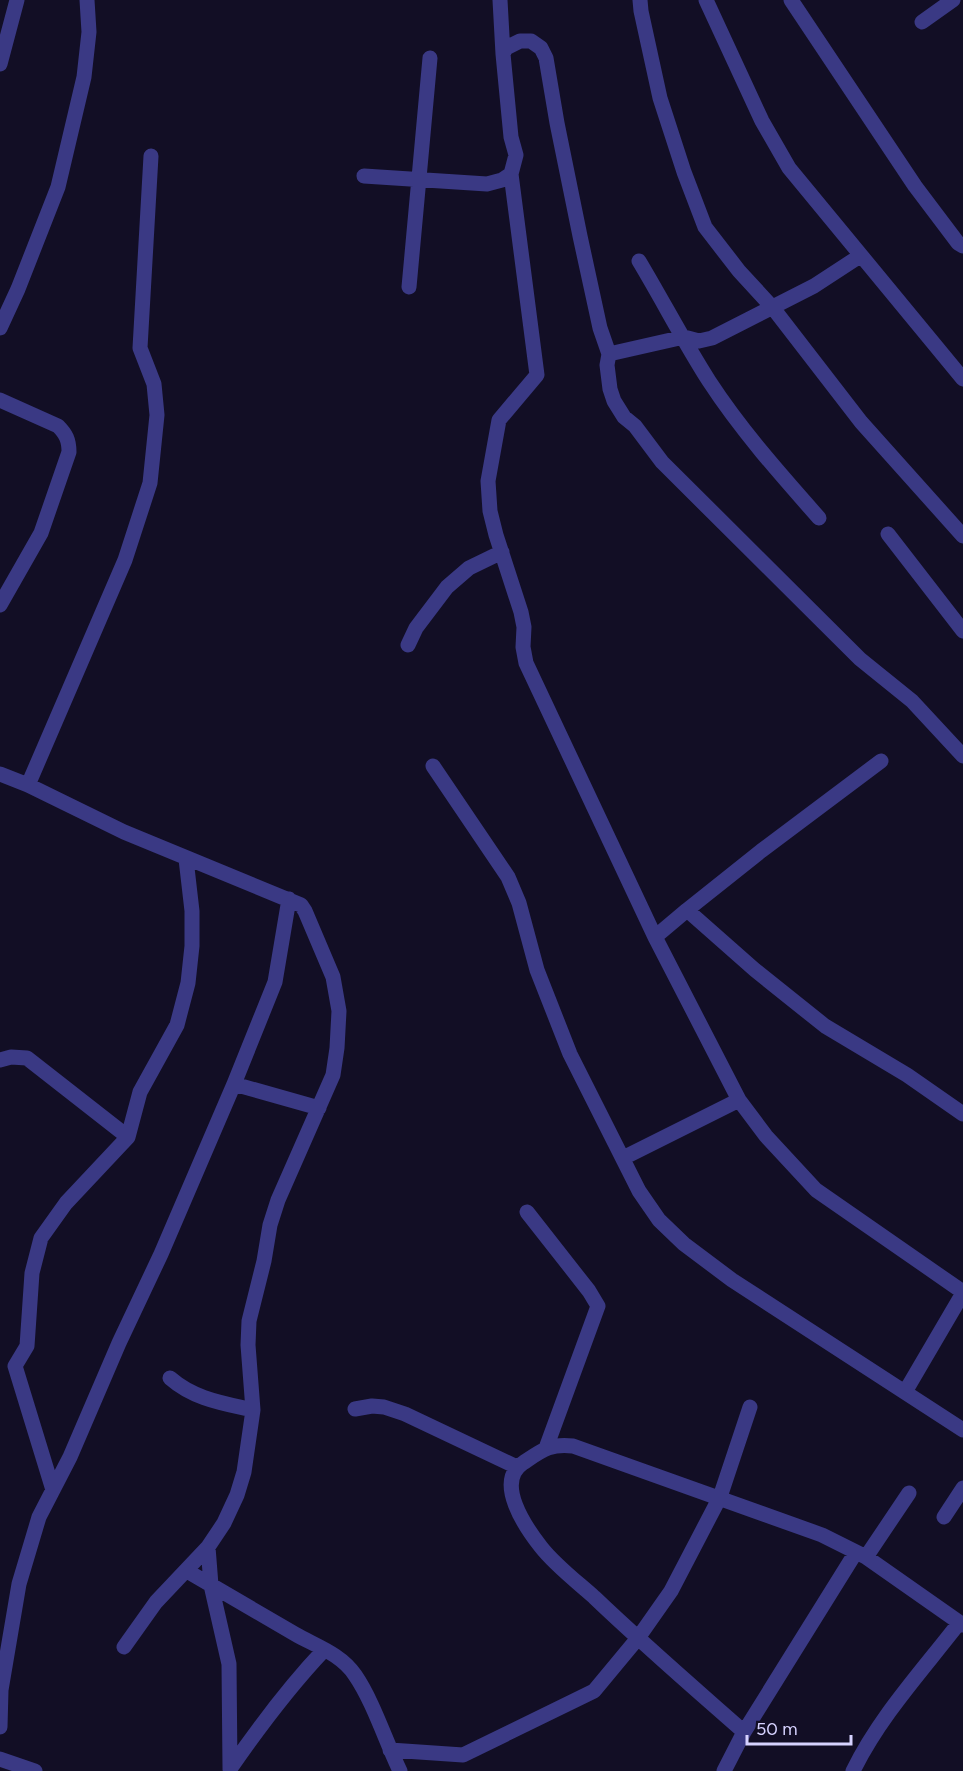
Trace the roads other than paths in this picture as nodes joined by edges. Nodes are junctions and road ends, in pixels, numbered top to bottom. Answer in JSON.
{"nodes":[{"id":1,"x":17,"y":0,"type":"edge"},
{"id":2,"x":87,"y":0,"type":"edge"},
{"id":3,"x":500,"y":0,"type":"edge"},
{"id":4,"x":640,"y":0,"type":"edge"},
{"id":5,"x":706,"y":0,"type":"edge"},
{"id":6,"x":791,"y":0,"type":"edge"},
{"id":7,"x":953,"y":0,"type":"edge"},
{"id":8,"x":922,"y":21,"type":"dead end"},
{"id":9,"x":503,"y":54,"type":"junction"},
{"id":10,"x":430,"y":58,"type":"dead end"},
{"id":11,"x":0,"y":64,"type":"edge"},
{"id":12,"x":151,"y":156,"type":"dead end"},
{"id":13,"x":512,"y":174,"type":"junction"},
{"id":14,"x":364,"y":176,"type":"dead end"},
{"id":15,"x":418,"y":180,"type":"junction"},
{"id":16,"x":963,"y":246,"type":"edge"},
{"id":17,"x":861,"y":256,"type":"junction"},
{"id":18,"x":639,"y":261,"type":"dead end"},
{"id":19,"x":409,"y":287,"type":"dead end"},
{"id":20,"x":773,"y":308,"type":"junction"},
{"id":21,"x":0,"y":327,"type":"edge"},
{"id":22,"x":684,"y":337,"type":"junction"},
{"id":23,"x":609,"y":354,"type":"junction"},
{"id":24,"x":963,"y":379,"type":"edge"},
{"id":25,"x":0,"y":400,"type":"edge"},
{"id":26,"x":819,"y":518,"type":"dead end"},
{"id":27,"x":888,"y":534,"type":"dead end"},
{"id":28,"x":963,"y":536,"type":"edge"},
{"id":29,"x":502,"y":552,"type":"junction"},
{"id":30,"x":0,"y":605,"type":"edge"},
{"id":31,"x":963,"y":631,"type":"edge"},
{"id":32,"x":408,"y":645,"type":"dead end"},
{"id":33,"x":963,"y":756,"type":"edge"},
{"id":34,"x":881,"y":761,"type":"dead end"},
{"id":35,"x":433,"y":766,"type":"dead end"},
{"id":36,"x":0,"y":774,"type":"edge"},
{"id":37,"x":28,"y":785,"type":"junction"},
{"id":38,"x":186,"y":859,"type":"junction"},
{"id":39,"x":289,"y":899,"type":"junction"},
{"id":40,"x":687,"y":910,"type":"junction"},
{"id":41,"x":655,"y":937,"type":"junction"},
{"id":42,"x":0,"y":1060,"type":"edge"},
{"id":43,"x":234,"y":1084,"type":"junction"},
{"id":44,"x":739,"y":1100,"type":"junction"},
{"id":45,"x":319,"y":1108,"type":"junction"},
{"id":46,"x":963,"y":1114,"type":"edge"},
{"id":47,"x":128,"y":1137,"type":"junction"},
{"id":48,"x":623,"y":1158,"type":"junction"},
{"id":49,"x":527,"y":1212,"type":"dead end"},
{"id":50,"x":963,"y":1293,"type":"edge"},
{"id":51,"x":170,"y":1378,"type":"dead end"},
{"id":52,"x":905,"y":1392,"type":"junction"},
{"id":53,"x":750,"y":1407,"type":"dead end"},
{"id":54,"x":355,"y":1409,"type":"dead end"},
{"id":55,"x":253,"y":1410,"type":"junction"},
{"id":56,"x":963,"y":1430,"type":"edge"},
{"id":57,"x":546,"y":1448,"type":"junction"},
{"id":58,"x":517,"y":1467,"type":"junction"},
{"id":59,"x":963,"y":1488,"type":"edge"},
{"id":60,"x":53,"y":1490,"type":"junction"},
{"id":61,"x":909,"y":1493,"type":"dead end"},
{"id":62,"x":720,"y":1497,"type":"junction"},
{"id":63,"x":944,"y":1517,"type":"dead end"},
{"id":64,"x":208,"y":1547,"type":"junction"},
{"id":65,"x":861,"y":1554,"type":"junction"},
{"id":66,"x":187,"y":1571,"type":"junction"},
{"id":67,"x":210,"y":1585,"type":"junction"},
{"id":68,"x":961,"y":1624,"type":"edge"},
{"id":69,"x":638,"y":1638,"type":"junction"},
{"id":70,"x":124,"y":1647,"type":"dead end"},
{"id":71,"x":324,"y":1650,"type":"junction"},
{"id":72,"x":0,"y":1727,"type":"edge"},
{"id":73,"x":744,"y":1732,"type":"junction"},
{"id":74,"x":390,"y":1750,"type":"junction"},
{"id":75,"x":0,"y":1759,"type":"edge"},
{"id":76,"x":229,"y":1770,"type":"edge"},
{"id":77,"x":35,"y":1771,"type":"edge"},
{"id":78,"x":400,"y":1771,"type":"edge"},
{"id":79,"x":724,"y":1771,"type":"edge"},
{"id":80,"x":853,"y":1771,"type":"edge"}],
"edges":[{"from":1,"to":11,"type":"street"},
{"from":2,"to":21,"type":"street"},
{"from":3,"to":9,"type":"street"},
{"from":4,"to":20,"type":"street"},
{"from":5,"to":17,"type":"street"},
{"from":6,"to":16,"type":"street"},
{"from":7,"to":8,"type":"street"},
{"from":9,"to":13,"type":"street"},
{"from":9,"to":23,"type":"street"},
{"from":10,"to":15,"type":"street"},
{"from":12,"to":37,"type":"street"},
{"from":13,"to":15,"type":"street"},
{"from":13,"to":29,"type":"street"},
{"from":14,"to":15,"type":"street"},
{"from":15,"to":19,"type":"street"},
{"from":17,"to":20,"type":"street"},
{"from":17,"to":24,"type":"street"},
{"from":18,"to":22,"type":"street"},
{"from":20,"to":22,"type":"street"},
{"from":20,"to":28,"type":"street"},
{"from":22,"to":23,"type":"street"},
{"from":22,"to":26,"type":"street"},
{"from":23,"to":33,"type":"street"},
{"from":25,"to":30,"type":"street"},
{"from":27,"to":31,"type":"street"},
{"from":29,"to":32,"type":"street"},
{"from":29,"to":41,"type":"street"},
{"from":34,"to":40,"type":"street"},
{"from":35,"to":48,"type":"street"},
{"from":36,"to":37,"type":"street"},
{"from":37,"to":38,"type":"street"},
{"from":38,"to":39,"type":"street"},
{"from":38,"to":47,"type":"street"},
{"from":39,"to":43,"type":"street"},
{"from":39,"to":45,"type":"street"},
{"from":40,"to":41,"type":"street"},
{"from":40,"to":46,"type":"street"},
{"from":41,"to":44,"type":"street"},
{"from":42,"to":47,"type":"street"},
{"from":43,"to":45,"type":"street"},
{"from":43,"to":60,"type":"street"},
{"from":44,"to":48,"type":"street"},
{"from":44,"to":50,"type":"street"},
{"from":45,"to":55,"type":"street"},
{"from":47,"to":60,"type":"street"},
{"from":48,"to":52,"type":"street"},
{"from":49,"to":57,"type":"street"},
{"from":50,"to":52,"type":"street"},
{"from":51,"to":55,"type":"street"},
{"from":52,"to":56,"type":"street"},
{"from":53,"to":62,"type":"street"},
{"from":54,"to":58,"type":"street"},
{"from":55,"to":64,"type":"street"},
{"from":57,"to":58,"type":"street"},
{"from":57,"to":62,"type":"street"},
{"from":58,"to":69,"type":"street"},
{"from":59,"to":63,"type":"street"},
{"from":60,"to":72,"type":"street"},
{"from":61,"to":65,"type":"street"},
{"from":62,"to":65,"type":"street"},
{"from":62,"to":69,"type":"street"},
{"from":64,"to":66,"type":"street"},
{"from":64,"to":67,"type":"street"},
{"from":65,"to":68,"type":"street"},
{"from":65,"to":73,"type":"street"},
{"from":66,"to":67,"type":"street"},
{"from":66,"to":70,"type":"street"},
{"from":67,"to":71,"type":"street"},
{"from":67,"to":76,"type":"street"},
{"from":68,"to":80,"type":"street"},
{"from":69,"to":73,"type":"street"},
{"from":69,"to":74,"type":"street"},
{"from":71,"to":74,"type":"street"},
{"from":71,"to":76,"type":"street"},
{"from":73,"to":79,"type":"street"},
{"from":74,"to":78,"type":"street"},
{"from":75,"to":77,"type":"street"}]}
